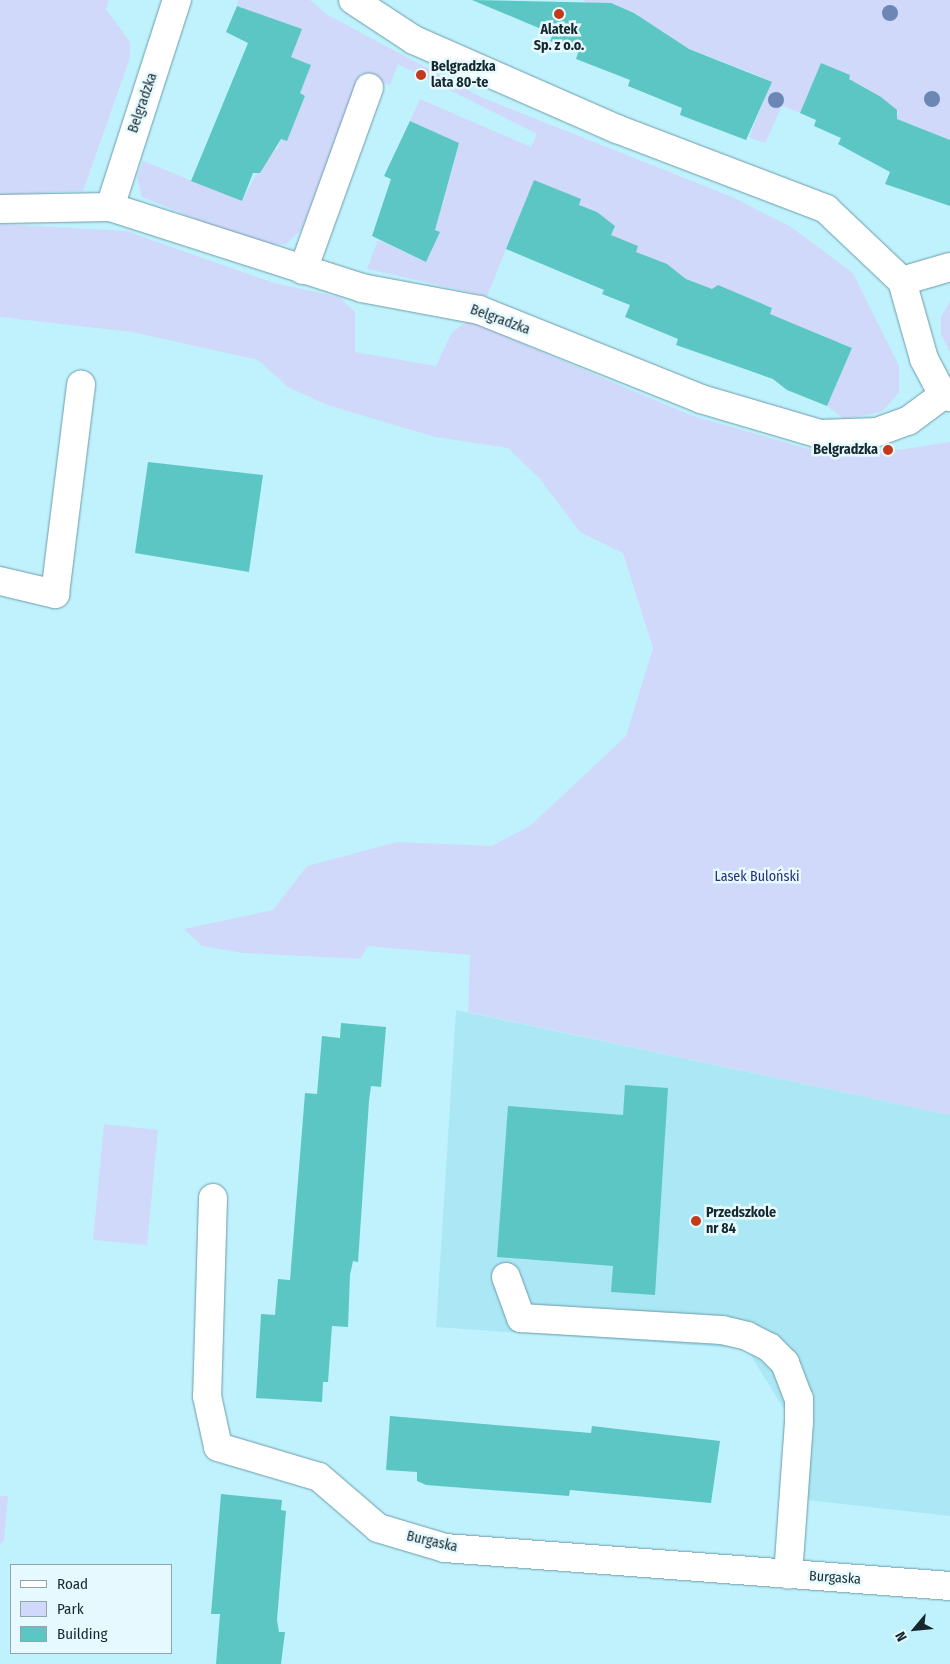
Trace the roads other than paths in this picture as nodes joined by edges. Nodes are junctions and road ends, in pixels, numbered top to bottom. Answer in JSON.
{"nodes":[{"id":1,"x":177,"y":0,"type":"edge"},
{"id":2,"x":352,"y":0,"type":"edge"},
{"id":3,"x":369,"y":88,"type":"dead end"},
{"id":4,"x":110,"y":207,"type":"junction"},
{"id":5,"x":0,"y":209,"type":"edge"},
{"id":6,"x":950,"y":267,"type":"edge"},
{"id":7,"x":303,"y":270,"type":"junction"},
{"id":8,"x":902,"y":281,"type":"junction"},
{"id":9,"x":81,"y":385,"type":"dead end"},
{"id":10,"x":947,"y":396,"type":"edge"},
{"id":11,"x":0,"y":581,"type":"edge"},
{"id":12,"x":213,"y":1198,"type":"dead end"},
{"id":13,"x":506,"y":1277,"type":"dead end"},
{"id":14,"x":788,"y":1575,"type":"junction"},
{"id":15,"x":950,"y":1586,"type":"edge"}],
"edges":[{"from":1,"to":4,"type":"street","name":"Belgradzka"},
{"from":2,"to":8,"type":"street"},
{"from":3,"to":7,"type":"street"},
{"from":4,"to":5,"type":"street","name":"Belgradzka"},
{"from":4,"to":7,"type":"street","name":"Belgradzka"},
{"from":6,"to":8,"type":"street"},
{"from":7,"to":10,"type":"street","name":"Belgradzka"},
{"from":8,"to":10,"type":"street","name":"Belgradzka"},
{"from":9,"to":11,"type":"street"},
{"from":12,"to":14,"type":"street","name":"Burgaska"},
{"from":13,"to":14,"type":"street"},
{"from":14,"to":15,"type":"street","name":"Burgaska"}]}
